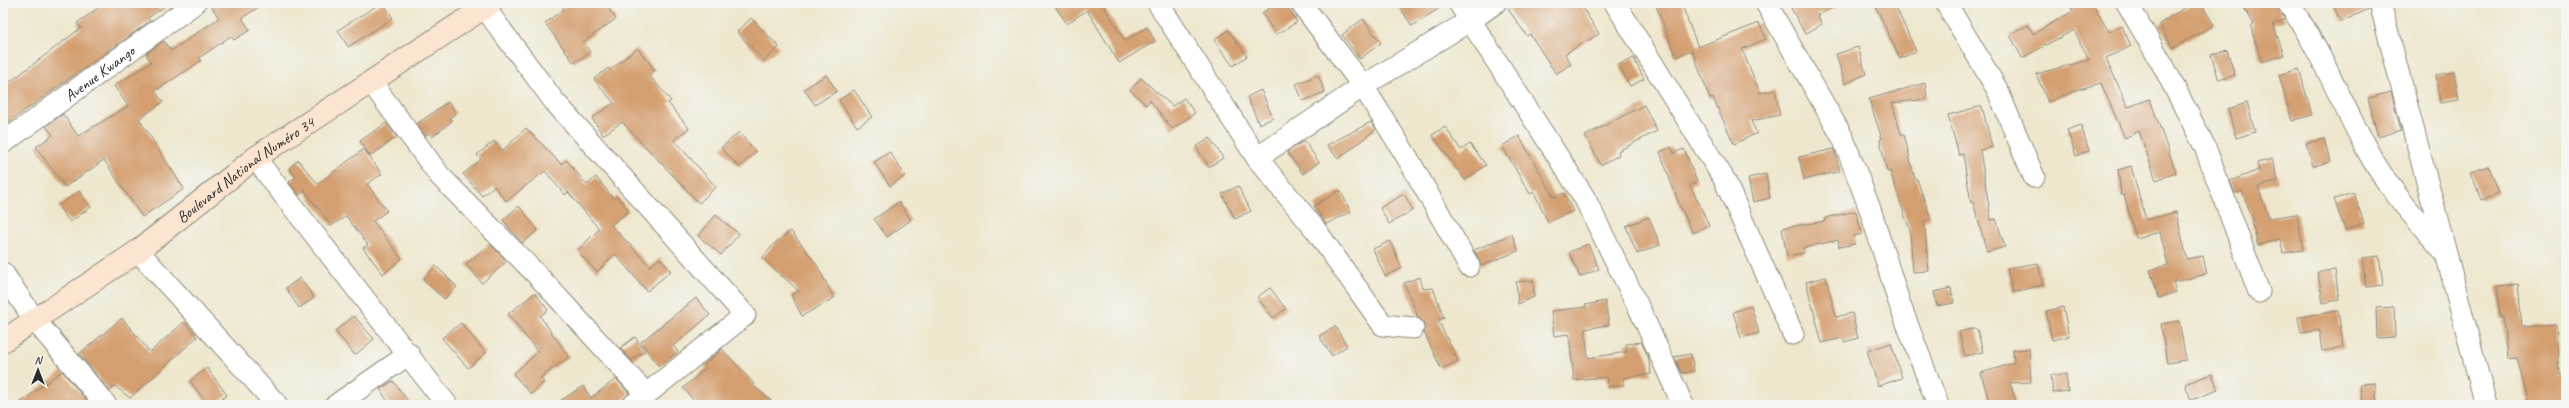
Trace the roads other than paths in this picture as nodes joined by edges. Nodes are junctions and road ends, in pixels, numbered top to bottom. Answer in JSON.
{"nodes":[{"id":1,"x":195,"y":3,"type":"edge"},
{"id":2,"x":1158,"y":3,"type":"edge"},
{"id":3,"x":1301,"y":3,"type":"edge"},
{"id":4,"x":1459,"y":3,"type":"edge"},
{"id":5,"x":1495,"y":3,"type":"edge"},
{"id":6,"x":1615,"y":3,"type":"edge"},
{"id":7,"x":1766,"y":3,"type":"edge"},
{"id":8,"x":1946,"y":3,"type":"edge"},
{"id":9,"x":2127,"y":3,"type":"edge"},
{"id":10,"x":2288,"y":3,"type":"edge"},
{"id":11,"x":2380,"y":3,"type":"edge"},
{"id":12,"x":486,"y":4,"type":"edge"},
{"id":13,"x":1471,"y":20,"type":"junction"},
{"id":14,"x":372,"y":83,"type":"junction"},
{"id":15,"x":1363,"y":86,"type":"junction"},
{"id":16,"x":3,"y":143,"type":"edge"},
{"id":17,"x":255,"y":158,"type":"junction"},
{"id":18,"x":1257,"y":158,"type":"junction"},
{"id":19,"x":2034,"y":177,"type":"dead end"},
{"id":20,"x":138,"y":250,"type":"junction"},
{"id":21,"x":2447,"y":253,"type":"junction"},
{"id":22,"x":1469,"y":266,"type":"dead end"},
{"id":23,"x":3,"y":273,"type":"edge"},
{"id":24,"x":2259,"y":292,"type":"dead end"},
{"id":25,"x":34,"y":319,"type":"junction"},
{"id":26,"x":1413,"y":328,"type":"dead end"},
{"id":27,"x":1793,"y":334,"type":"dead end"},
{"id":28,"x":3,"y":340,"type":"edge"},
{"id":29,"x":409,"y":354,"type":"junction"},
{"id":30,"x":639,"y":399,"type":"edge"},
{"id":31,"x":106,"y":405,"type":"edge"},
{"id":32,"x":277,"y":405,"type":"edge"},
{"id":33,"x":336,"y":405,"type":"edge"},
{"id":34,"x":447,"y":405,"type":"edge"},
{"id":35,"x":1683,"y":405,"type":"edge"},
{"id":36,"x":1938,"y":405,"type":"edge"},
{"id":37,"x":2486,"y":405,"type":"edge"}],
"edges":[{"from":1,"to":16,"type":"street","name":"Avenue Kwango"},
{"from":2,"to":18,"type":"street"},
{"from":3,"to":15,"type":"street"},
{"from":4,"to":13,"type":"street"},
{"from":5,"to":13,"type":"street"},
{"from":6,"to":27,"type":"street"},
{"from":7,"to":36,"type":"street"},
{"from":8,"to":19,"type":"street"},
{"from":9,"to":24,"type":"street"},
{"from":10,"to":21,"type":"street"},
{"from":11,"to":21,"type":"street"},
{"from":12,"to":14,"type":"main road","name":"Boulevard National Numéro 34"},
{"from":12,"to":30,"type":"street"},
{"from":13,"to":15,"type":"street"},
{"from":13,"to":35,"type":"street"},
{"from":14,"to":17,"type":"main road","name":"Boulevard National Numéro 34"},
{"from":14,"to":30,"type":"street"},
{"from":15,"to":18,"type":"street"},
{"from":15,"to":22,"type":"street"},
{"from":17,"to":20,"type":"main road","name":"Boulevard National Numéro 34"},
{"from":17,"to":29,"type":"street"},
{"from":18,"to":26,"type":"street"},
{"from":20,"to":25,"type":"main road","name":"Boulevard National Numéro 34"},
{"from":20,"to":32,"type":"street"},
{"from":21,"to":37,"type":"street"},
{"from":23,"to":25,"type":"street"},
{"from":25,"to":28,"type":"main road","name":"Boulevard National Numéro 34"},
{"from":25,"to":31,"type":"street"},
{"from":29,"to":33,"type":"street"},
{"from":29,"to":34,"type":"street"}]}
